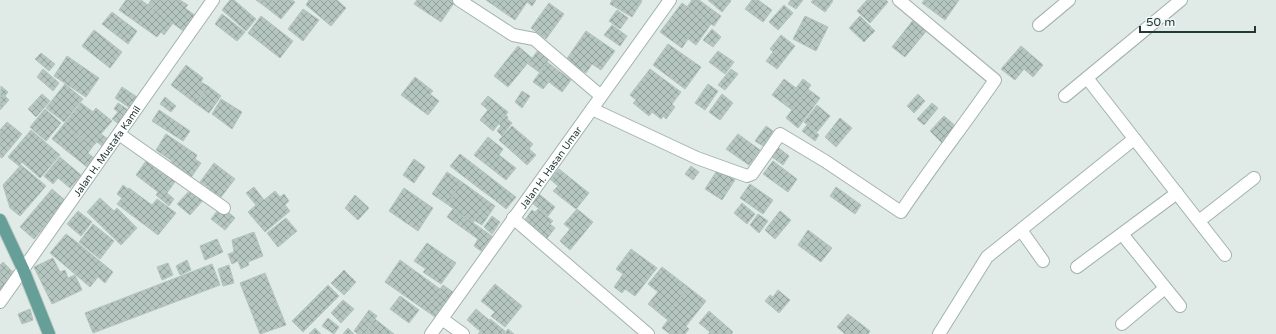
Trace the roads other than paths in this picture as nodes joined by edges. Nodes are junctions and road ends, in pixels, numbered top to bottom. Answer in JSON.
{"nodes":[{"id":1,"x":213,"y":0,"type":"edge"},
{"id":2,"x":459,"y":0,"type":"edge"},
{"id":3,"x":670,"y":0,"type":"edge"},
{"id":4,"x":899,"y":0,"type":"edge"},
{"id":5,"x":1069,"y":0,"type":"edge"},
{"id":6,"x":1180,"y":0,"type":"edge"},
{"id":7,"x":1039,"y":25,"type":"dead end"},
{"id":8,"x":1087,"y":78,"type":"junction"},
{"id":9,"x":601,"y":96,"type":"junction"},
{"id":10,"x":1066,"y":96,"type":"dead end"},
{"id":11,"x":592,"y":109,"type":"junction"},
{"id":12,"x":119,"y":134,"type":"junction"},
{"id":13,"x":1134,"y":139,"type":"junction"},
{"id":14,"x":1254,"y":178,"type":"dead end"},
{"id":15,"x":1177,"y":193,"type":"junction"},
{"id":16,"x":224,"y":208,"type":"dead end"},
{"id":17,"x":513,"y":218,"type":"junction"},
{"id":18,"x":0,"y":220,"type":"edge"},
{"id":19,"x":1199,"y":221,"type":"junction"},
{"id":20,"x":1021,"y":230,"type":"junction"},
{"id":21,"x":1122,"y":234,"type":"junction"},
{"id":22,"x":1225,"y":255,"type":"dead end"},
{"id":23,"x":1043,"y":261,"type":"dead end"},
{"id":24,"x":1077,"y":267,"type":"dead end"},
{"id":25,"x":23,"y":268,"type":"junction"},
{"id":26,"x":1165,"y":288,"type":"junction"},
{"id":27,"x":0,"y":302,"type":"edge"},
{"id":28,"x":1180,"y":306,"type":"dead end"},
{"id":29,"x":442,"y":319,"type":"junction"},
{"id":30,"x":1122,"y":324,"type":"dead end"},
{"id":31,"x":49,"y":334,"type":"edge"},
{"id":32,"x":431,"y":334,"type":"edge"},
{"id":33,"x":463,"y":334,"type":"edge"},
{"id":34,"x":648,"y":334,"type":"edge"},
{"id":35,"x":939,"y":334,"type":"edge"}],
"edges":[{"from":1,"to":12,"type":"street","name":"Jalan H. Mustafa Kamil"},
{"from":2,"to":9,"type":"street"},
{"from":3,"to":9,"type":"street","name":"Jalan H. Hasan Umar"},
{"from":4,"to":11,"type":"street"},
{"from":5,"to":7,"type":"street"},
{"from":6,"to":8,"type":"street"},
{"from":8,"to":10,"type":"street"},
{"from":8,"to":13,"type":"street"},
{"from":9,"to":11,"type":"street","name":"Jalan H. Hasan Umar"},
{"from":11,"to":17,"type":"street","name":"Jalan H. Hasan Umar"},
{"from":12,"to":16,"type":"street"},
{"from":12,"to":25,"type":"street","name":"Jalan H. Mustafa Kamil"},
{"from":13,"to":15,"type":"street"},
{"from":13,"to":20,"type":"street"},
{"from":14,"to":19,"type":"street"},
{"from":15,"to":19,"type":"street"},
{"from":15,"to":21,"type":"street"},
{"from":17,"to":29,"type":"street","name":"Jalan H. Hasan Umar"},
{"from":17,"to":34,"type":"street"},
{"from":18,"to":25,"type":"main road"},
{"from":19,"to":22,"type":"street"},
{"from":20,"to":23,"type":"street"},
{"from":20,"to":35,"type":"street"},
{"from":21,"to":24,"type":"street"},
{"from":21,"to":26,"type":"street"},
{"from":25,"to":27,"type":"street","name":"Jalan H. Mustafa Kamil"},
{"from":25,"to":31,"type":"main road"},
{"from":26,"to":28,"type":"street"},
{"from":26,"to":30,"type":"street"},
{"from":29,"to":32,"type":"street","name":"Jalan H. Hasan Umar"},
{"from":29,"to":33,"type":"street"}]}
